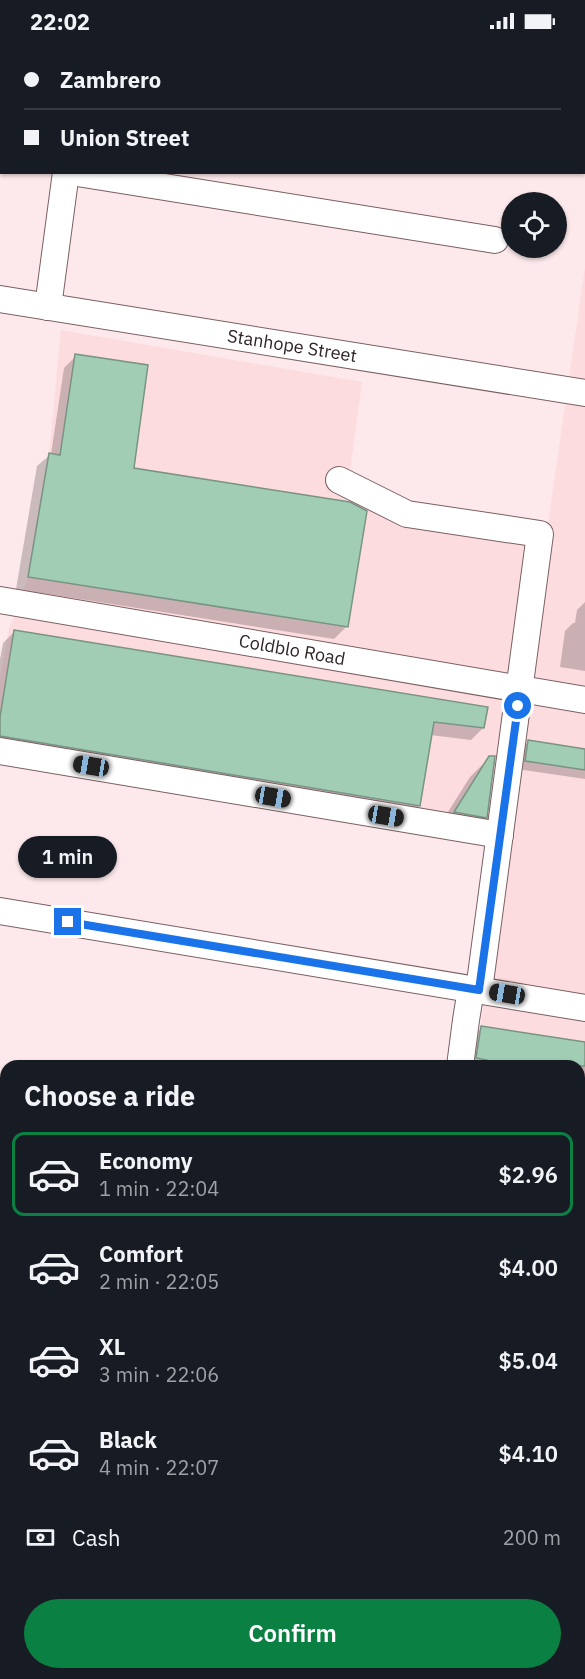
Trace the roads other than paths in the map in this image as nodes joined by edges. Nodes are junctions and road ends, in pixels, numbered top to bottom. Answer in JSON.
{"nodes":[{"id":1,"x":66,"y":174,"type":"edge"},
{"id":2,"x":83,"y":174,"type":"edge"},
{"id":3,"x":495,"y":240,"type":"dead end"},
{"id":4,"x":0,"y":299,"type":"edge"},
{"id":5,"x":48,"y":307,"type":"junction"},
{"id":6,"x":585,"y":393,"type":"edge"},
{"id":7,"x":339,"y":480,"type":"dead end"},
{"id":8,"x":0,"y":600,"type":"edge"},
{"id":9,"x":520,"y":690,"type":"junction"},
{"id":10,"x":585,"y":700,"type":"edge"},
{"id":11,"x":0,"y":751,"type":"edge"},
{"id":12,"x":500,"y":835,"type":"junction"},
{"id":13,"x":0,"y":911,"type":"edge"},
{"id":14,"x":475,"y":989,"type":"junction"},
{"id":15,"x":585,"y":1008,"type":"edge"},
{"id":16,"x":461,"y":1060,"type":"edge"}],
"edges":[{"from":1,"to":5,"type":"street"},
{"from":2,"to":3,"type":"street"},
{"from":4,"to":5,"type":"street","name":"Stanhope Street"},
{"from":5,"to":6,"type":"street","name":"Stanhope Street"},
{"from":7,"to":9,"type":"street"},
{"from":8,"to":9,"type":"street","name":"Coldblo Road"},
{"from":9,"to":10,"type":"street","name":"Coldblo Road"},
{"from":9,"to":12,"type":"street"},
{"from":11,"to":12,"type":"street"},
{"from":12,"to":14,"type":"street"},
{"from":13,"to":14,"type":"street"},
{"from":14,"to":15,"type":"street"},
{"from":14,"to":16,"type":"street"}]}
